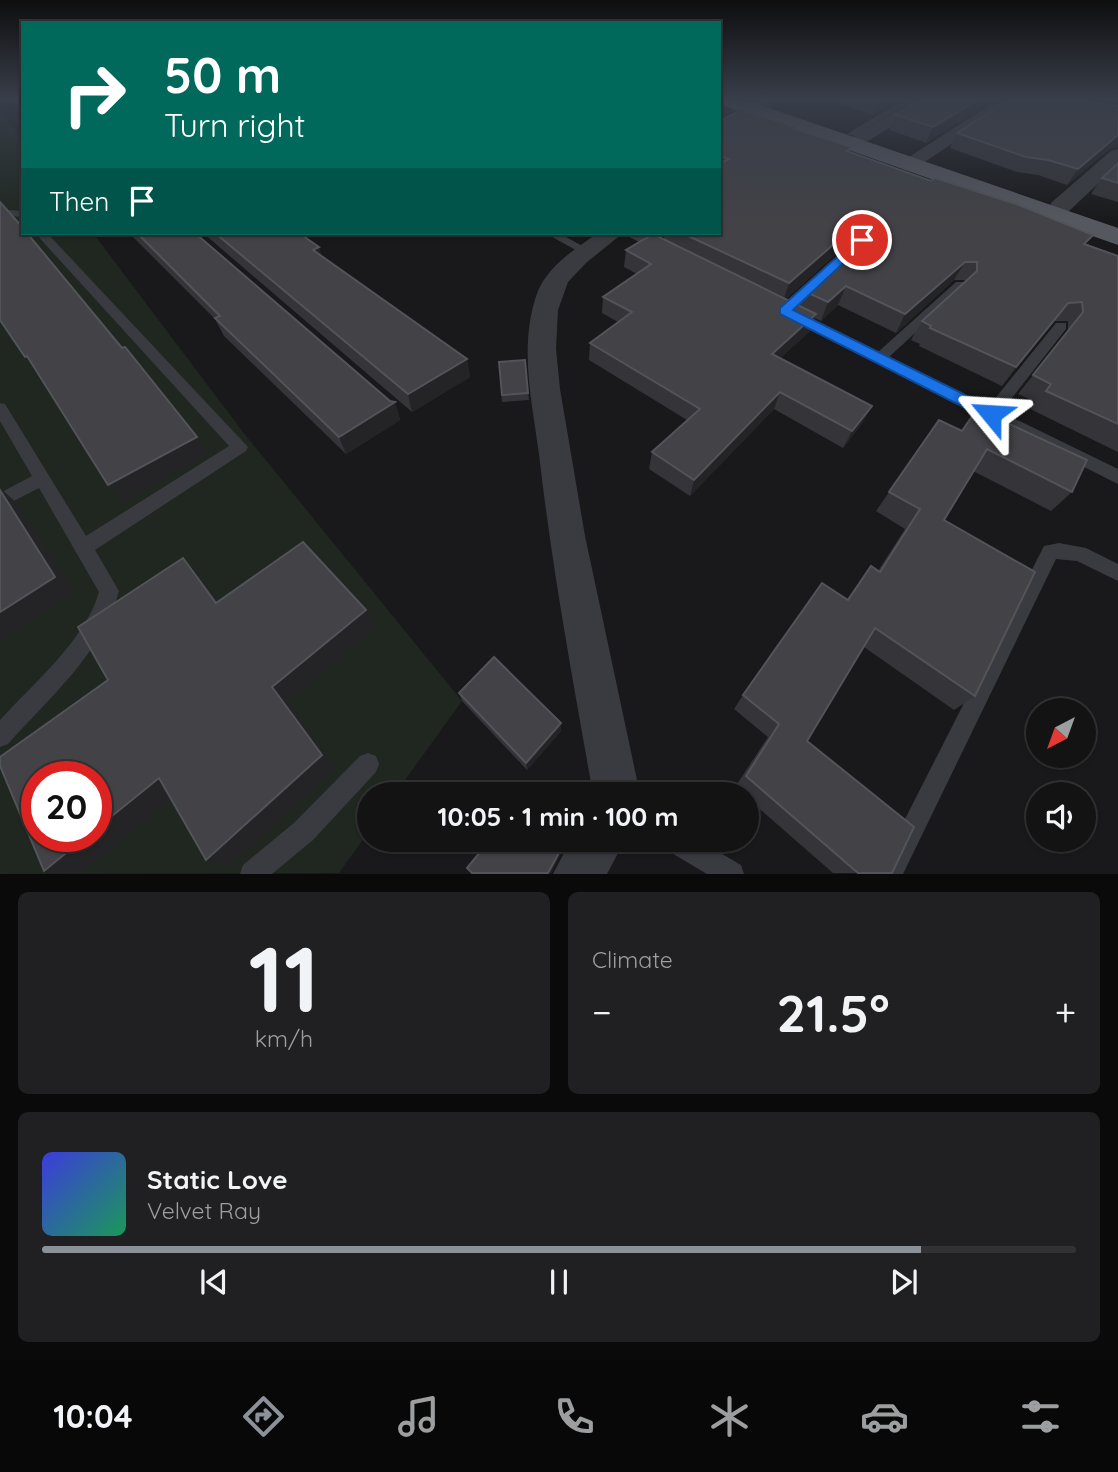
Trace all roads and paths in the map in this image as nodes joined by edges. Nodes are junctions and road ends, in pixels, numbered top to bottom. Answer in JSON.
{"nodes":[{"id":1,"x":859,"y":140,"type":"edge"},
{"id":2,"x":868,"y":140,"type":"edge"},
{"id":3,"x":946,"y":140,"type":"edge"},
{"id":4,"x":1118,"y":155,"type":"edge"},
{"id":5,"x":919,"y":158,"type":"junction"},
{"id":6,"x":1060,"y":207,"type":"junction"},
{"id":7,"x":21,"y":214,"type":"edge"},
{"id":8,"x":0,"y":216,"type":"edge"},
{"id":9,"x":1109,"y":228,"type":"edge"},
{"id":10,"x":43,"y":235,"type":"edge"},
{"id":11,"x":562,"y":235,"type":"edge"},
{"id":12,"x":632,"y":235,"type":"edge"},
{"id":13,"x":600,"y":242,"type":"edge"},
{"id":14,"x":678,"y":258,"type":"edge"},
{"id":15,"x":833,"y":267,"type":"edge"},
{"id":16,"x":960,"y":285,"type":"edge"},
{"id":17,"x":1061,"y":326,"type":"edge"},
{"id":18,"x":880,"y":358,"type":"junction"},
{"id":19,"x":0,"y":408,"type":"edge"},
{"id":20,"x":991,"y":414,"type":"junction"},
{"id":21,"x":1118,"y":477,"type":"edge"},
{"id":22,"x":42,"y":479,"type":"junction"},
{"id":23,"x":0,"y":501,"type":"edge"},
{"id":24,"x":83,"y":548,"type":"junction"},
{"id":25,"x":1118,"y":573,"type":"edge"},
{"id":26,"x":0,"y":736,"type":"edge"},
{"id":27,"x":368,"y":764,"type":"dead end"},
{"id":28,"x":615,"y":782,"type":"edge"},
{"id":29,"x":592,"y":852,"type":"edge"},
{"id":30,"x":695,"y":852,"type":"edge"},
{"id":31,"x":252,"y":873,"type":"edge"},
{"id":32,"x":578,"y":873,"type":"edge"},
{"id":33,"x":732,"y":873,"type":"edge"},
{"id":34,"x":889,"y":873,"type":"edge"}],
"edges":[{"from":1,"to":9,"type":"main road"},
{"from":2,"to":5,"type":"main road"},
{"from":3,"to":5,"type":"street"},
{"from":4,"to":6,"type":"street"},
{"from":5,"to":6,"type":"main road"},
{"from":6,"to":9,"type":"main road"},
{"from":7,"to":8,"type":"lane"},
{"from":10,"to":24,"type":"lane"},
{"from":11,"to":13,"type":"lane"},
{"from":12,"to":14,"type":"lane"},
{"from":13,"to":28,"type":"street"},
{"from":15,"to":18,"type":"lane"},
{"from":16,"to":18,"type":"lane"},
{"from":17,"to":20,"type":"lane"},
{"from":18,"to":20,"type":"lane"},
{"from":19,"to":22,"type":"lane"},
{"from":20,"to":21,"type":"lane"},
{"from":22,"to":23,"type":"lane"},
{"from":22,"to":24,"type":"lane"},
{"from":24,"to":26,"type":"lane"},
{"from":25,"to":34,"type":"lane"},
{"from":27,"to":31,"type":"lane"},
{"from":29,"to":32,"type":"street"},
{"from":30,"to":33,"type":"lane"}]}
